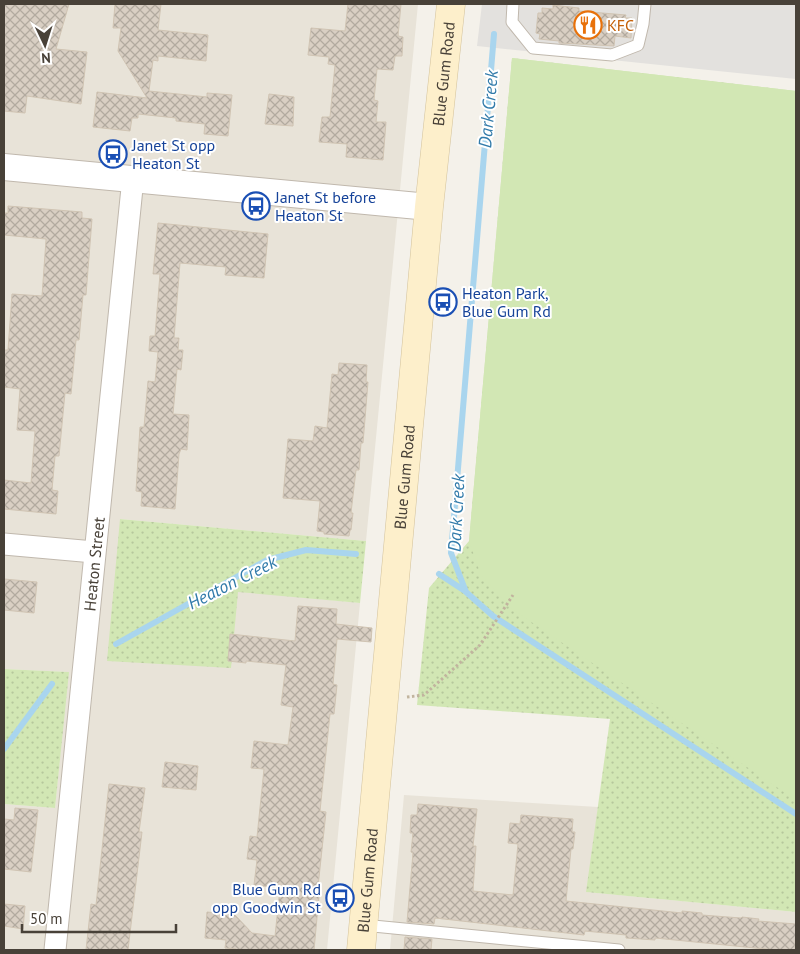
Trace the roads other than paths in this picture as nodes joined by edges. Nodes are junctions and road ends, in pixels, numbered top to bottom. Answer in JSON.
{"nodes":[{"id":1,"x":451,"y":4,"type":"edge"},
{"id":2,"x":513,"y":4,"type":"edge"},
{"id":3,"x":645,"y":4,"type":"edge"},
{"id":4,"x":4,"y":167,"type":"edge"},
{"id":5,"x":132,"y":178,"type":"junction"},
{"id":6,"x":429,"y":207,"type":"junction"},
{"id":7,"x":4,"y":544,"type":"edge"},
{"id":8,"x":94,"y":552,"type":"junction"},
{"id":9,"x":362,"y":937,"type":"edge"},
{"id":10,"x":55,"y":950,"type":"edge"},
{"id":11,"x":619,"y":950,"type":"edge"}],
"edges":[{"from":1,"to":6,"type":"main road","name":"Blue Gum Road"},
{"from":2,"to":3,"type":"lane"},
{"from":4,"to":5,"type":"street"},
{"from":5,"to":6,"type":"street"},
{"from":5,"to":8,"type":"street","name":"Heaton Street"},
{"from":6,"to":9,"type":"main road","name":"Blue Gum Road"},
{"from":7,"to":8,"type":"street"},
{"from":8,"to":10,"type":"street","name":"Heaton Street"},
{"from":9,"to":11,"type":"lane"}]}
